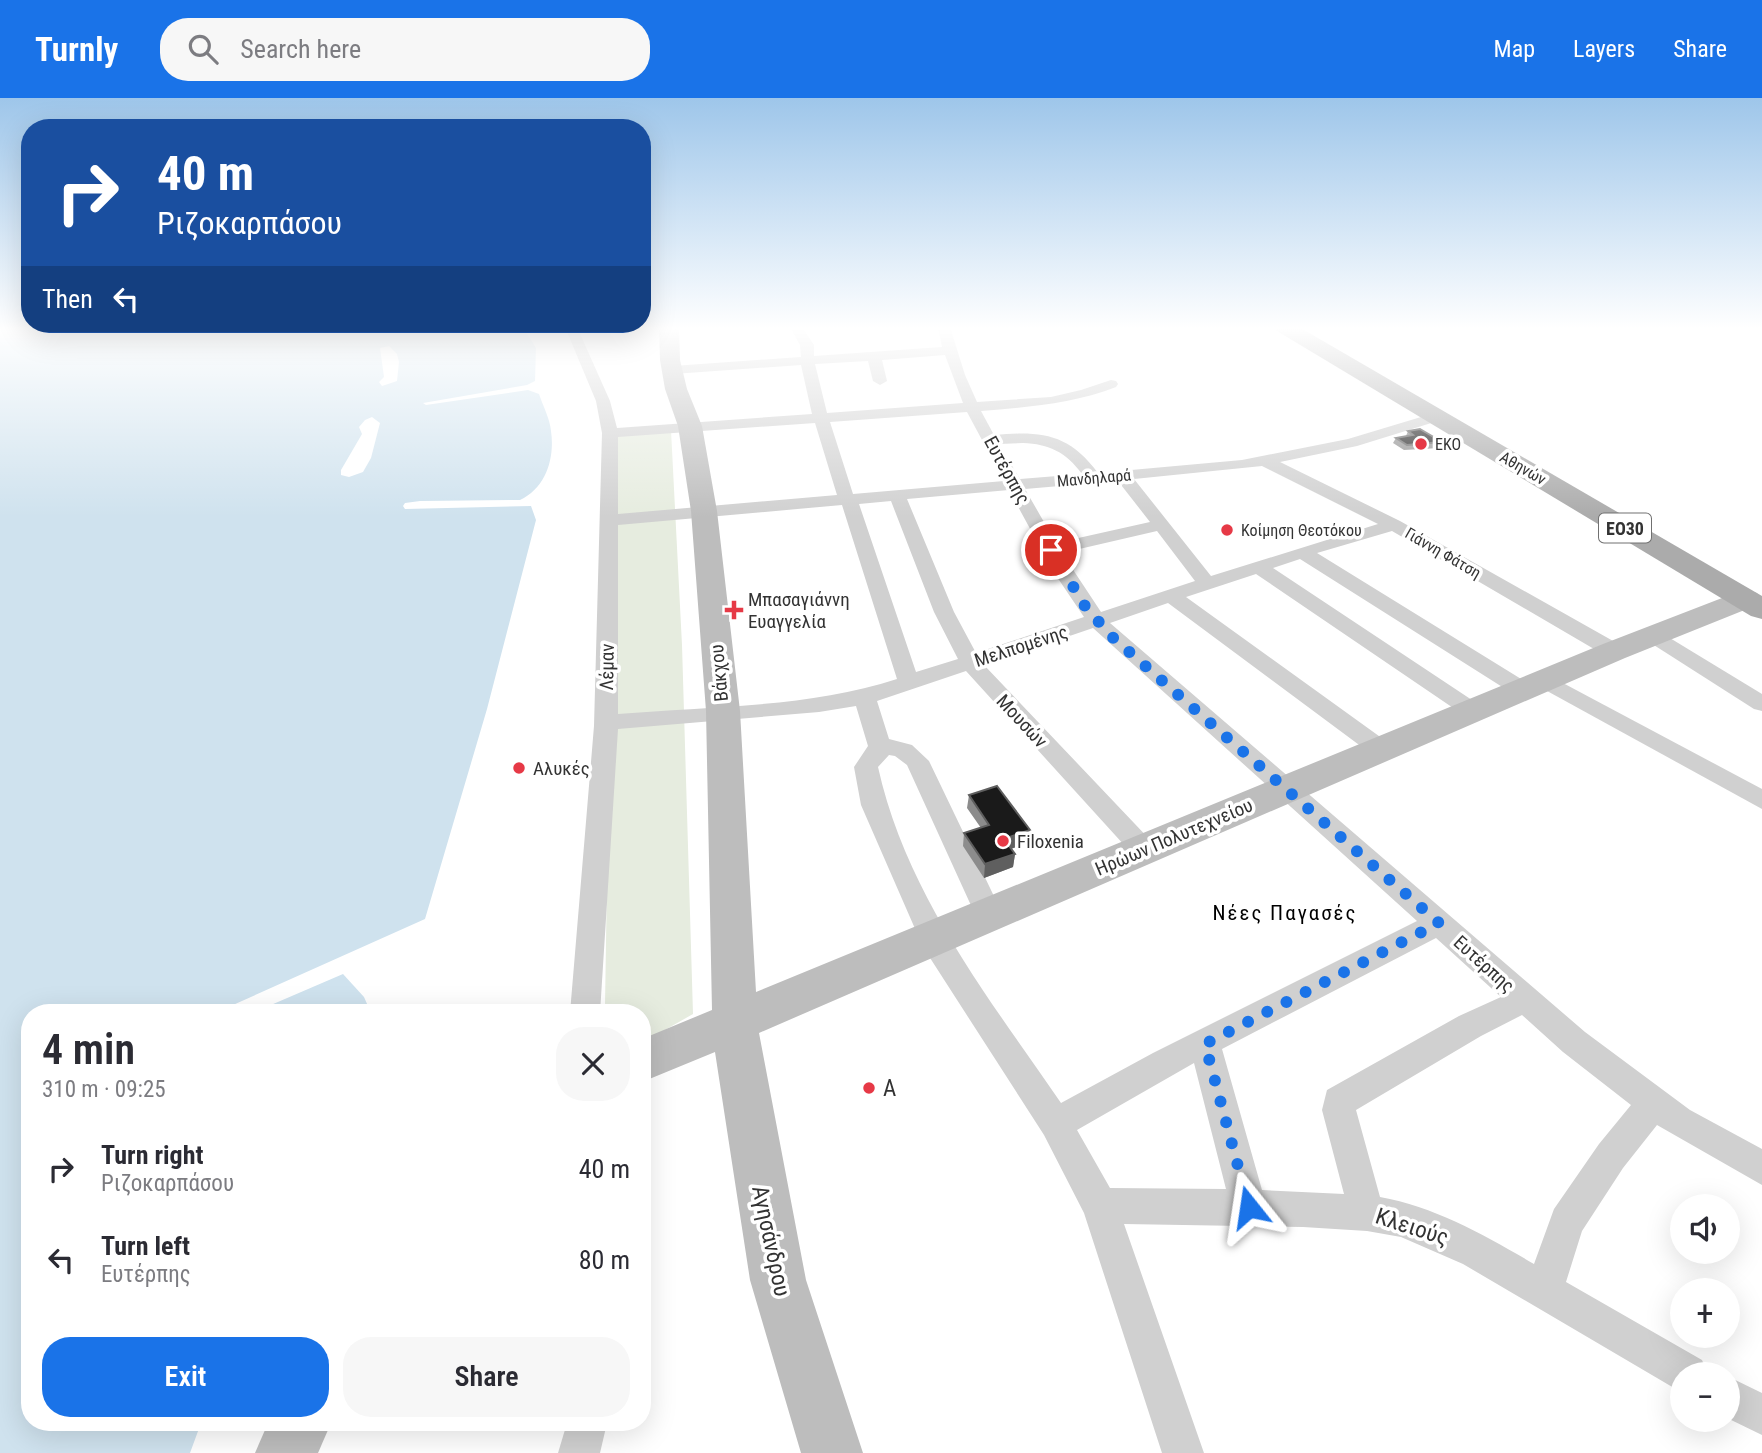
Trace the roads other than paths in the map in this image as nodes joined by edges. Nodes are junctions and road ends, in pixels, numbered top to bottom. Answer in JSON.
{"nodes":[{"id":1,"x":598,"y":390,"type":"edge"},
{"id":2,"x":679,"y":390,"type":"edge"},
{"id":3,"x":813,"y":390,"type":"edge"},
{"id":4,"x":963,"y":390,"type":"edge"},
{"id":5,"x":1090,"y":390,"type":"edge"},
{"id":6,"x":1391,"y":390,"type":"edge"},
{"id":7,"x":972,"y":408,"type":"junction"},
{"id":8,"x":821,"y":417,"type":"junction"},
{"id":9,"x":1436,"y":417,"type":"junction"},
{"id":10,"x":690,"y":426,"type":"junction"},
{"id":11,"x":610,"y":433,"type":"junction"},
{"id":12,"x":990,"y":440,"type":"junction"},
{"id":13,"x":1267,"y":462,"type":"junction"},
{"id":14,"x":1123,"y":476,"type":"junction"},
{"id":15,"x":1093,"y":478,"type":"junction"},
{"id":16,"x":1015,"y":485,"type":"junction"},
{"id":17,"x":897,"y":495,"type":"junction"},
{"id":18,"x":848,"y":499,"type":"junction"},
{"id":19,"x":704,"y":511,"type":"junction"},
{"id":20,"x":609,"y":520,"type":"junction"},
{"id":21,"x":1160,"y":525,"type":"junction"},
{"id":22,"x":1394,"y":525,"type":"junction"},
{"id":23,"x":1051,"y":550,"type":"junction"},
{"id":24,"x":1302,"y":552,"type":"junction"},
{"id":25,"x":1258,"y":566,"type":"junction"},
{"id":26,"x":1208,"y":584,"type":"junction"},
{"id":27,"x":1173,"y":597,"type":"junction"},
{"id":28,"x":1754,"y":604,"type":"edge"},
{"id":29,"x":1097,"y":621,"type":"junction"},
{"id":30,"x":1653,"y":636,"type":"junction"},
{"id":31,"x":1614,"y":651,"type":"junction"},
{"id":32,"x":970,"y":662,"type":"junction"},
{"id":33,"x":909,"y":683,"type":"junction"},
{"id":34,"x":1534,"y":685,"type":"junction"},
{"id":35,"x":865,"y":696,"type":"junction"},
{"id":36,"x":1762,"y":704,"type":"edge"},
{"id":37,"x":723,"y":711,"type":"junction"},
{"id":38,"x":1473,"y":711,"type":"junction"},
{"id":39,"x":607,"y":722,"type":"junction"},
{"id":40,"x":880,"y":748,"type":"junction"},
{"id":41,"x":1382,"y":750,"type":"junction"},
{"id":42,"x":1288,"y":789,"type":"junction"},
{"id":43,"x":1762,"y":800,"type":"edge"},
{"id":44,"x":1144,"y":850,"type":"junction"},
{"id":45,"x":989,"y":915,"type":"junction"},
{"id":46,"x":1439,"y":923,"type":"junction"},
{"id":47,"x":933,"y":939,"type":"junction"},
{"id":48,"x":1524,"y":1000,"type":"junction"},
{"id":49,"x":585,"y":1004,"type":"edge"},
{"id":50,"x":735,"y":1024,"type":"junction"},
{"id":51,"x":1205,"y":1044,"type":"junction"},
{"id":52,"x":651,"y":1057,"type":"edge"},
{"id":53,"x":1653,"y":1104,"type":"junction"},
{"id":54,"x":1056,"y":1124,"type":"junction"},
{"id":55,"x":1761,"y":1165,"type":"edge"},
{"id":56,"x":1100,"y":1206,"type":"junction"},
{"id":57,"x":1249,"y":1207,"type":"junction"},
{"id":58,"x":1367,"y":1213,"type":"junction"},
{"id":59,"x":1544,"y":1291,"type":"junction"},
{"id":60,"x":1670,"y":1364,"type":"edge"},
{"id":61,"x":1740,"y":1403,"type":"edge"},
{"id":62,"x":1762,"y":1415,"type":"edge"},
{"id":63,"x":296,"y":1431,"type":"edge"},
{"id":64,"x":585,"y":1431,"type":"edge"},
{"id":65,"x":286,"y":1453,"type":"edge"},
{"id":66,"x":579,"y":1453,"type":"edge"},
{"id":67,"x":832,"y":1453,"type":"edge"},
{"id":68,"x":1183,"y":1453,"type":"edge"}],
"edges":[{"from":1,"to":11,"type":"street","name":"Λέμαν"},
{"from":2,"to":10,"type":"street","name":"Βάκχου"},
{"from":3,"to":8,"type":"street"},
{"from":4,"to":7,"type":"street","name":"Ευτέρπης"},
{"from":5,"to":7,"type":"street"},
{"from":6,"to":9,"type":"main road","name":"Αθηνών","number":"ΕΟ30"},
{"from":7,"to":8,"type":"street"},
{"from":7,"to":12,"type":"street","name":"Ευτέρπης"},
{"from":8,"to":10,"type":"street"},
{"from":8,"to":18,"type":"street"},
{"from":9,"to":13,"type":"street","name":"Μανδηλαρά"},
{"from":9,"to":28,"type":"main road","name":"Αθηνών","number":"ΕΟ30"},
{"from":10,"to":11,"type":"street"},
{"from":10,"to":19,"type":"street","name":"Βάκχου"},
{"from":11,"to":20,"type":"street","name":"Λέμαν"},
{"from":12,"to":15,"type":"street"},
{"from":12,"to":16,"type":"street","name":"Ευτέρπης"},
{"from":13,"to":14,"type":"street","name":"Μανδηλαρά"},
{"from":13,"to":22,"type":"street","name":"Γιάννη Φάτση"},
{"from":14,"to":15,"type":"street","name":"Μανδηλαρά"},
{"from":14,"to":21,"type":"street"},
{"from":15,"to":16,"type":"street","name":"Μανδηλαρά"},
{"from":16,"to":17,"type":"street","name":"Μανδηλαρά"},
{"from":16,"to":23,"type":"street","name":"Ευτέρπης"},
{"from":17,"to":18,"type":"street","name":"Μανδηλαρά"},
{"from":17,"to":32,"type":"street","name":"Μουσών"},
{"from":18,"to":19,"type":"street","name":"Μανδηλαρά"},
{"from":18,"to":33,"type":"street"},
{"from":19,"to":20,"type":"street","name":"Μανδηλαρά"},
{"from":19,"to":37,"type":"street","name":"Βάκχου"},
{"from":20,"to":39,"type":"street","name":"Λέμαν"},
{"from":21,"to":23,"type":"street"},
{"from":21,"to":26,"type":"street"},
{"from":22,"to":24,"type":"street","name":"Μελπομένης"},
{"from":22,"to":31,"type":"street","name":"Γιάννη Φάτση"},
{"from":23,"to":29,"type":"street","name":"Ευτέρπης"},
{"from":24,"to":25,"type":"street","name":"Μελπομένης"},
{"from":24,"to":34,"type":"street"},
{"from":25,"to":26,"type":"street","name":"Μελπομένης"},
{"from":25,"to":38,"type":"street"},
{"from":26,"to":27,"type":"street","name":"Μελπομένης"},
{"from":27,"to":29,"type":"street","name":"Μελπομένης"},
{"from":27,"to":41,"type":"street"},
{"from":28,"to":30,"type":"street","name":"Ηρώων Πολυτεχνείου"},
{"from":29,"to":32,"type":"street","name":"Μελπομένης"},
{"from":29,"to":42,"type":"street","name":"Ευτέρπης"},
{"from":30,"to":31,"type":"street","name":"Ηρώων Πολυτεχνείου"},
{"from":30,"to":36,"type":"street"},
{"from":31,"to":34,"type":"street","name":"Ηρώων Πολυτεχνείου"},
{"from":32,"to":33,"type":"street","name":"Μελπομένης"},
{"from":32,"to":44,"type":"street","name":"Μουσών"},
{"from":33,"to":35,"type":"street","name":"Μελπομένης"},
{"from":34,"to":38,"type":"street","name":"Ηρώων Πολυτεχνείου"},
{"from":34,"to":43,"type":"street"},
{"from":35,"to":37,"type":"street","name":"Μελπομένης"},
{"from":35,"to":40,"type":"street"},
{"from":37,"to":39,"type":"street","name":"Μελπομένης"},
{"from":37,"to":50,"type":"street","name":"Βάκχου"},
{"from":38,"to":41,"type":"street","name":"Ηρώων Πολυτεχνείου"},
{"from":39,"to":49,"type":"street","name":"Λέμαν"},
{"from":40,"to":45,"type":"street"},
{"from":40,"to":47,"type":"street"},
{"from":41,"to":42,"type":"street","name":"Ηρώων Πολυτεχνείου"},
{"from":42,"to":44,"type":"street","name":"Ηρώων Πολυτεχνείου"},
{"from":42,"to":46,"type":"street","name":"Ευτέρπης"},
{"from":44,"to":45,"type":"street","name":"Ηρώων Πολυτεχνείου"},
{"from":45,"to":47,"type":"street","name":"Ηρώων Πολυτεχνείου"},
{"from":46,"to":48,"type":"street","name":"Ευτέρπης"},
{"from":46,"to":51,"type":"street"},
{"from":47,"to":50,"type":"street","name":"Ηρώων Πολυτεχνείου"},
{"from":47,"to":54,"type":"street"},
{"from":48,"to":53,"type":"street","name":"Ευτέρπης"},
{"from":48,"to":58,"type":"street"},
{"from":50,"to":52,"type":"street","name":"Ηρώων Πολυτεχνείου"},
{"from":50,"to":67,"type":"street","name":"Αγησάνδρου"},
{"from":51,"to":54,"type":"street"},
{"from":51,"to":57,"type":"street"},
{"from":53,"to":55,"type":"street","name":"Ευτέρπης"},
{"from":53,"to":59,"type":"street"},
{"from":54,"to":56,"type":"street"},
{"from":56,"to":57,"type":"street","name":"Κλειούς"},
{"from":56,"to":68,"type":"street"},
{"from":57,"to":58,"type":"street","name":"Κλειούς"},
{"from":58,"to":59,"type":"street","name":"Κλειούς"},
{"from":59,"to":60,"type":"street","name":"Κλειούς"},
{"from":61,"to":62,"type":"street"},
{"from":63,"to":65,"type":"street"},
{"from":64,"to":66,"type":"street"}]}
